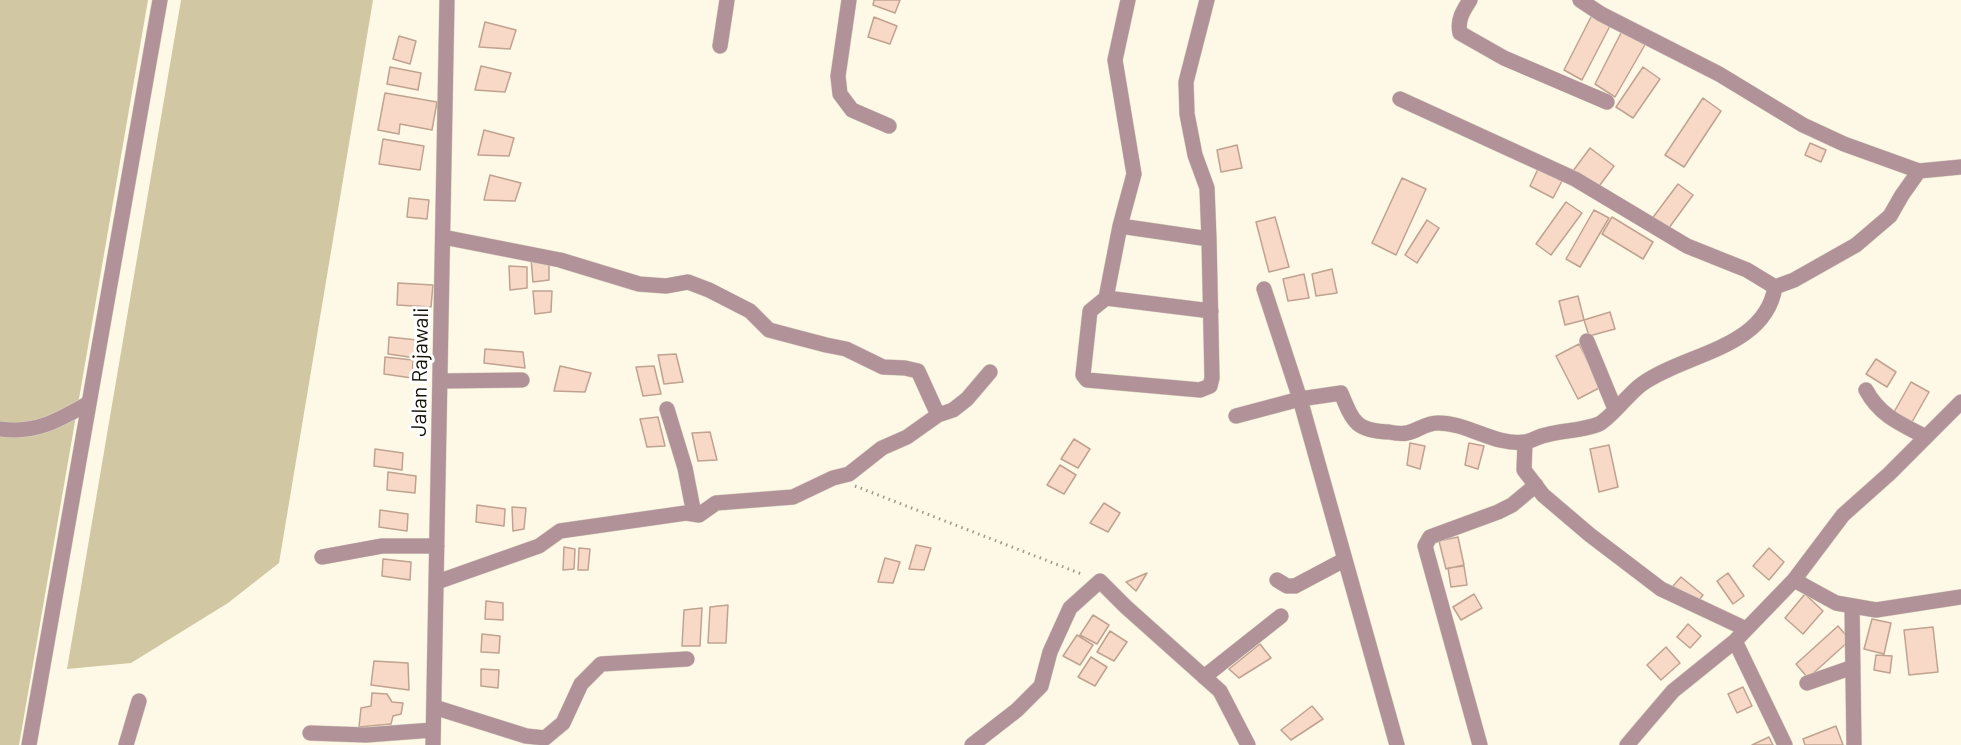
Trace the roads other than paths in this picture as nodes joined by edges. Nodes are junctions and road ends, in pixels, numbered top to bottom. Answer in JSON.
{"nodes":[{"id":1,"x":160,"y":0,"type":"edge"},
{"id":2,"x":447,"y":0,"type":"edge"},
{"id":3,"x":727,"y":0,"type":"edge"},
{"id":4,"x":849,"y":0,"type":"edge"},
{"id":5,"x":1128,"y":0,"type":"edge"},
{"id":6,"x":1207,"y":0,"type":"edge"},
{"id":7,"x":1470,"y":0,"type":"edge"},
{"id":8,"x":1580,"y":0,"type":"edge"},
{"id":9,"x":720,"y":46,"type":"dead end"},
{"id":10,"x":1400,"y":99,"type":"dead end"},
{"id":11,"x":1607,"y":102,"type":"dead end"},
{"id":12,"x":889,"y":126,"type":"dead end"},
{"id":13,"x":1961,"y":167,"type":"edge"},
{"id":14,"x":1919,"y":171,"type":"junction"},
{"id":15,"x":1120,"y":226,"type":"junction"},
{"id":16,"x":443,"y":237,"type":"junction"},
{"id":17,"x":1209,"y":239,"type":"junction"},
{"id":18,"x":1775,"y":287,"type":"junction"},
{"id":19,"x":1264,"y":290,"type":"dead end"},
{"id":20,"x":1106,"y":298,"type":"junction"},
{"id":21,"x":1211,"y":311,"type":"junction"},
{"id":22,"x":1587,"y":341,"type":"dead end"},
{"id":23,"x":990,"y":372,"type":"dead end"},
{"id":24,"x":522,"y":380,"type":"dead end"},
{"id":25,"x":441,"y":381,"type":"junction"},
{"id":26,"x":1866,"y":390,"type":"dead end"},
{"id":27,"x":1300,"y":399,"type":"junction"},
{"id":28,"x":1961,"y":402,"type":"edge"},
{"id":29,"x":89,"y":403,"type":"junction"},
{"id":30,"x":667,"y":409,"type":"dead end"},
{"id":31,"x":1615,"y":409,"type":"junction"},
{"id":32,"x":938,"y":415,"type":"junction"},
{"id":33,"x":1236,"y":416,"type":"dead end"},
{"id":34,"x":0,"y":429,"type":"edge"},
{"id":35,"x":1926,"y":437,"type":"junction"},
{"id":36,"x":1525,"y":442,"type":"junction"},
{"id":37,"x":1536,"y":485,"type":"junction"},
{"id":38,"x":694,"y":514,"type":"junction"},
{"id":39,"x":437,"y":546,"type":"junction"},
{"id":40,"x":322,"y":557,"type":"dead end"},
{"id":41,"x":1344,"y":560,"type":"junction"},
{"id":42,"x":1277,"y":580,"type":"dead end"},
{"id":43,"x":1794,"y":580,"type":"junction"},
{"id":44,"x":437,"y":582,"type":"junction"},
{"id":45,"x":1961,"y":597,"type":"edge"},
{"id":46,"x":1852,"y":606,"type":"junction"},
{"id":47,"x":1281,"y":616,"type":"dead end"},
{"id":48,"x":1746,"y":629,"type":"junction"},
{"id":49,"x":1735,"y":641,"type":"junction"},
{"id":50,"x":687,"y":659,"type":"dead end"},
{"id":51,"x":1853,"y":667,"type":"junction"},
{"id":52,"x":1204,"y":677,"type":"junction"},
{"id":53,"x":1807,"y":683,"type":"dead end"},
{"id":54,"x":139,"y":700,"type":"dead end"},
{"id":55,"x":434,"y":707,"type":"junction"},
{"id":56,"x":310,"y":733,"type":"dead end"},
{"id":57,"x":433,"y":738,"type":"edge"},
{"id":58,"x":29,"y":745,"type":"edge"},
{"id":59,"x":126,"y":745,"type":"edge"},
{"id":60,"x":972,"y":745,"type":"edge"},
{"id":61,"x":1248,"y":745,"type":"edge"},
{"id":62,"x":1397,"y":745,"type":"edge"},
{"id":63,"x":1480,"y":745,"type":"edge"},
{"id":64,"x":1627,"y":745,"type":"edge"},
{"id":65,"x":1785,"y":745,"type":"edge"},
{"id":66,"x":1854,"y":745,"type":"edge"}],
"edges":[{"from":1,"to":29,"type":"street"},
{"from":2,"to":16,"type":"street","name":"Jalan Rajawali"},
{"from":3,"to":9,"type":"street"},
{"from":4,"to":12,"type":"street"},
{"from":5,"to":15,"type":"street"},
{"from":6,"to":17,"type":"street"},
{"from":7,"to":11,"type":"street"},
{"from":8,"to":14,"type":"street"},
{"from":10,"to":18,"type":"street"},
{"from":13,"to":14,"type":"street"},
{"from":14,"to":18,"type":"street"},
{"from":15,"to":17,"type":"street"},
{"from":15,"to":20,"type":"street"},
{"from":16,"to":25,"type":"street","name":"Jalan Rajawali"},
{"from":16,"to":32,"type":"street"},
{"from":17,"to":21,"type":"street"},
{"from":18,"to":31,"type":"street"},
{"from":19,"to":27,"type":"street"},
{"from":20,"to":21,"type":"street"},
{"from":20,"to":21,"type":"street"},
{"from":22,"to":31,"type":"street"},
{"from":23,"to":32,"type":"street"},
{"from":24,"to":25,"type":"street"},
{"from":25,"to":39,"type":"street","name":"Jalan Rajawali"},
{"from":26,"to":35,"type":"street"},
{"from":27,"to":33,"type":"street"},
{"from":27,"to":36,"type":"street"},
{"from":27,"to":41,"type":"street"},
{"from":28,"to":35,"type":"street"},
{"from":29,"to":34,"type":"street"},
{"from":29,"to":58,"type":"street"},
{"from":30,"to":38,"type":"street"},
{"from":31,"to":36,"type":"street"},
{"from":32,"to":38,"type":"street"},
{"from":35,"to":43,"type":"street"},
{"from":36,"to":37,"type":"street"},
{"from":37,"to":48,"type":"street"},
{"from":37,"to":63,"type":"street"},
{"from":38,"to":44,"type":"street"},
{"from":39,"to":40,"type":"street"},
{"from":39,"to":44,"type":"street","name":"Jalan Rajawali"},
{"from":41,"to":42,"type":"street"},
{"from":41,"to":62,"type":"street"},
{"from":43,"to":46,"type":"street"},
{"from":43,"to":48,"type":"street"},
{"from":44,"to":55,"type":"street","name":"Jalan Rajawali"},
{"from":45,"to":46,"type":"street"},
{"from":46,"to":51,"type":"street"},
{"from":47,"to":52,"type":"street"},
{"from":48,"to":49,"type":"street"},
{"from":49,"to":64,"type":"street"},
{"from":49,"to":65,"type":"street"},
{"from":50,"to":55,"type":"street"},
{"from":51,"to":53,"type":"street"},
{"from":51,"to":66,"type":"street"},
{"from":52,"to":60,"type":"street"},
{"from":52,"to":61,"type":"street"},
{"from":54,"to":59,"type":"street"},
{"from":55,"to":57,"type":"street","name":"Jalan Rajawali"},
{"from":56,"to":57,"type":"street"}]}
